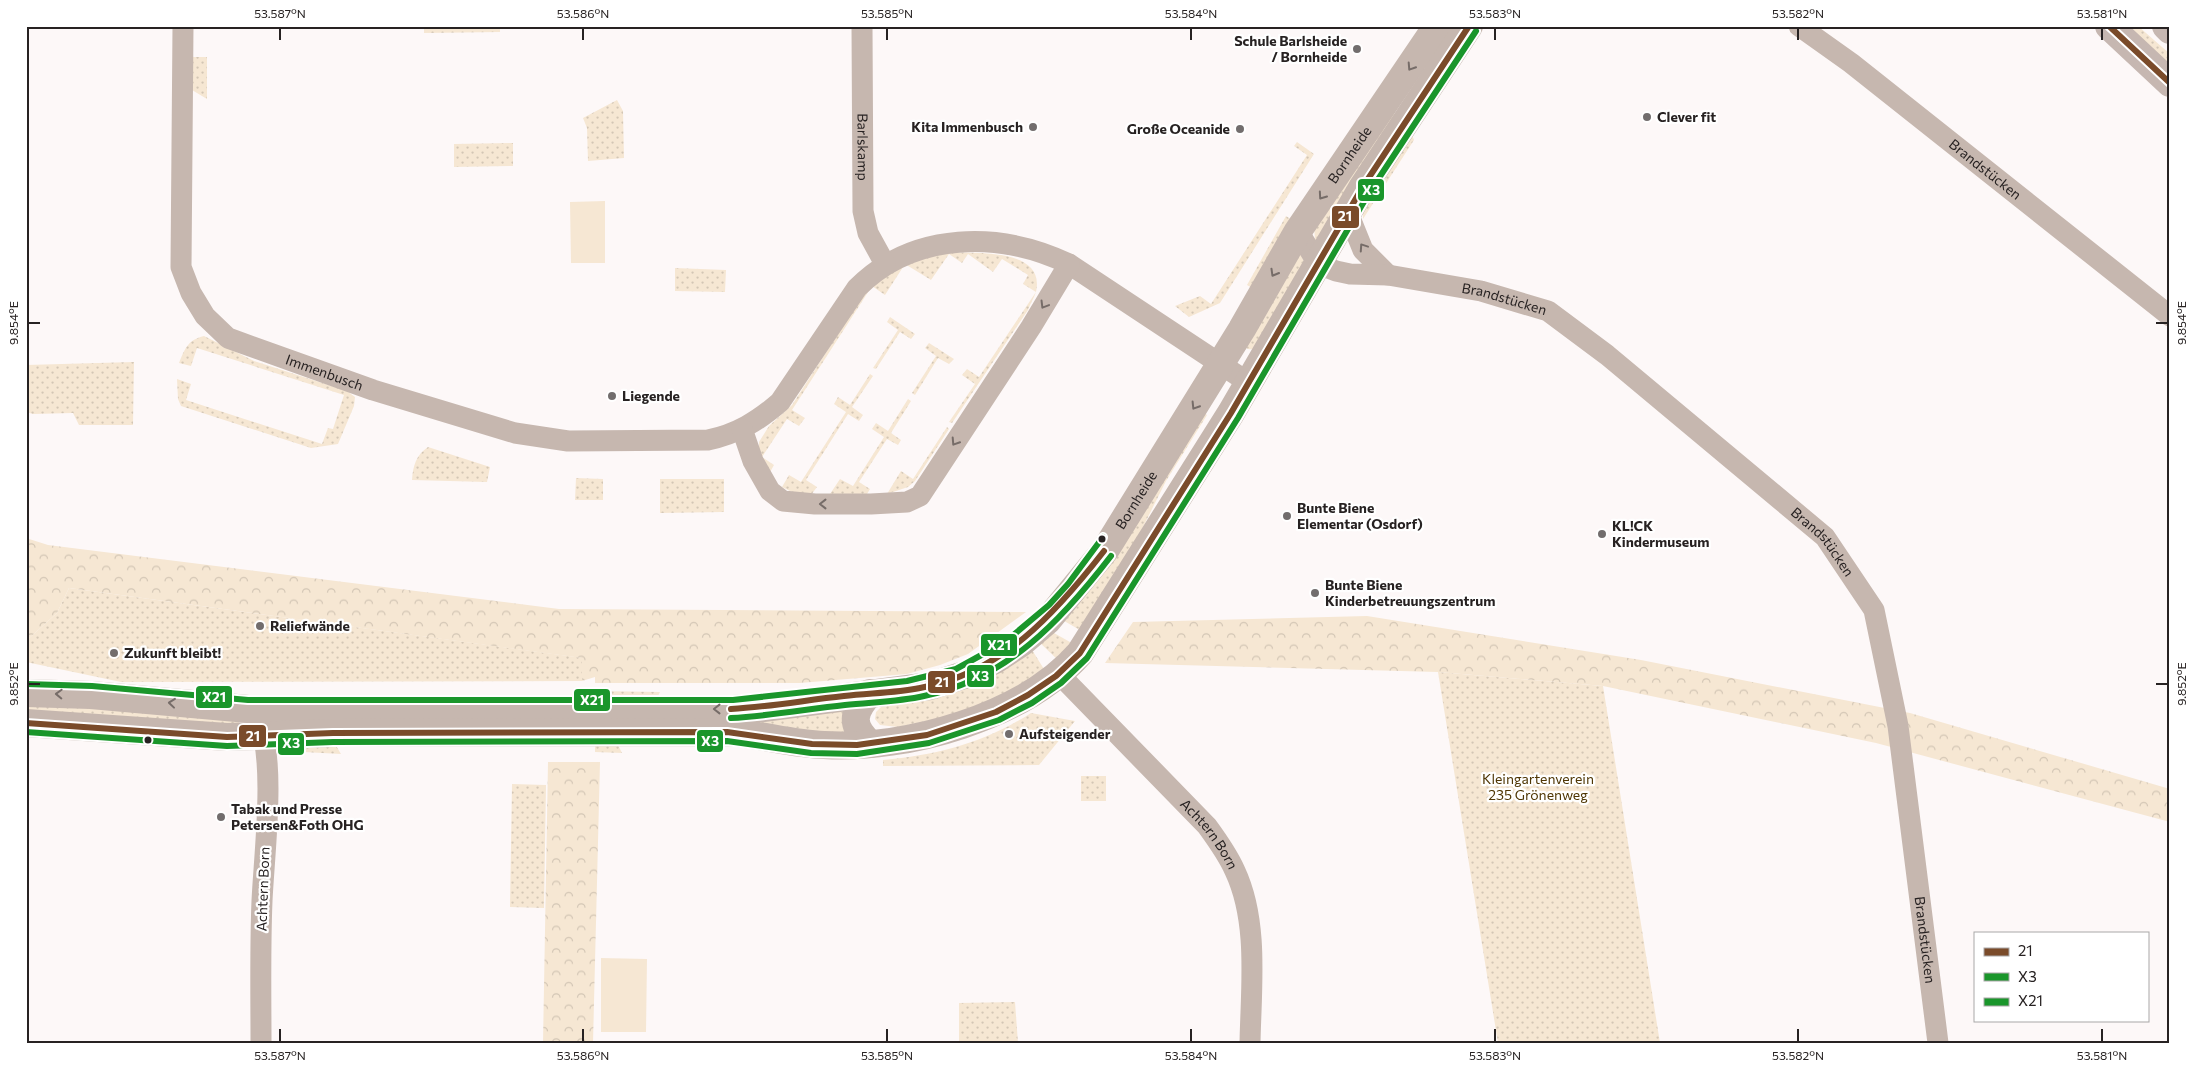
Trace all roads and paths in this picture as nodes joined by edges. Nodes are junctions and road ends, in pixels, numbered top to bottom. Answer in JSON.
{"nodes":[{"id":1,"x":183,"y":26,"type":"edge"},
{"id":2,"x":862,"y":26,"type":"edge"},
{"id":3,"x":1437,"y":26,"type":"edge"},
{"id":4,"x":1469,"y":26,"type":"edge"},
{"id":5,"x":1799,"y":26,"type":"edge"},
{"id":6,"x":2109,"y":26,"type":"edge"},
{"id":7,"x":2166,"y":26,"type":"edge"},
{"id":8,"x":2170,"y":30,"type":"edge"},
{"id":9,"x":2170,"y":83,"type":"edge"},
{"id":10,"x":1348,"y":213,"type":"junction"},
{"id":11,"x":1298,"y":230,"type":"junction"},
{"id":12,"x":885,"y":264,"type":"junction"},
{"id":13,"x":1069,"y":264,"type":"junction"},
{"id":14,"x":1318,"y":264,"type":"junction"},
{"id":15,"x":1388,"y":275,"type":"junction"},
{"id":16,"x":2170,"y":316,"type":"edge"},
{"id":17,"x":1220,"y":365,"type":"junction"},
{"id":18,"x":1249,"y":383,"type":"junction"},
{"id":19,"x":742,"y":429,"type":"junction"},
{"id":20,"x":1059,"y":674,"type":"junction"},
{"id":21,"x":870,"y":693,"type":"junction"},
{"id":22,"x":26,"y":694,"type":"edge"},
{"id":23,"x":378,"y":708,"type":"junction"},
{"id":24,"x":254,"y":709,"type":"junction"},
{"id":25,"x":26,"y":723,"type":"edge"},
{"id":26,"x":265,"y":735,"type":"junction"},
{"id":27,"x":870,"y":744,"type":"junction"},
{"id":28,"x":261,"y":1043,"type":"edge"},
{"id":29,"x":1250,"y":1043,"type":"edge"},
{"id":30,"x":1938,"y":1043,"type":"edge"}],
"edges":[{"from":1,"to":19,"type":"street","name":"Immenbusch"},
{"from":2,"to":12,"type":"street","name":"Barlskamp"},
{"from":3,"to":11,"type":"street","name":"Bornheide","one_way":true},
{"from":4,"to":10,"type":"street","name":"Bornheide"},
{"from":5,"to":16,"type":"street","name":"Brandstücken"},
{"from":6,"to":9,"type":"main road"},
{"from":7,"to":8,"type":"main road"},
{"from":10,"to":14,"type":"street","name":"Bornheide"},
{"from":15,"to":10,"type":"street","one_way":true},
{"from":11,"to":14,"type":"street"},
{"from":11,"to":17,"type":"street","name":"Bornheide","one_way":true},
{"from":12,"to":13,"type":"street","name":"Immenbusch"},
{"from":12,"to":19,"type":"street","name":"Immenbusch"},
{"from":13,"to":17,"type":"street","name":"Immenbusch"},
{"from":13,"to":19,"type":"street","one_way":true},
{"from":14,"to":15,"type":"street","name":"Brandstücken"},
{"from":14,"to":18,"type":"street","name":"Bornheide"},
{"from":15,"to":30,"type":"street","name":"Brandstücken"},
{"from":17,"to":18,"type":"street","name":"Immenbusch"},
{"from":17,"to":21,"type":"street","name":"Bornheide","one_way":true},
{"from":18,"to":20,"type":"street","name":"Bornheide"},
{"from":20,"to":27,"type":"street","name":"Bornheide"},
{"from":20,"to":29,"type":"street","name":"Achtern Born"},
{"from":21,"to":23,"type":"street","name":"Bornheide","one_way":true},
{"from":21,"to":27,"type":"street"},
{"from":24,"to":22,"type":"street","name":"Bornheide","one_way":true},
{"from":23,"to":24,"type":"street","name":"Bornheide"},
{"from":23,"to":26,"type":"street"},
{"from":24,"to":26,"type":"street"},
{"from":25,"to":26,"type":"street","name":"Bornheide"},
{"from":26,"to":27,"type":"street","name":"Bornheide"},
{"from":26,"to":28,"type":"street","name":"Achtern Born"}]}
